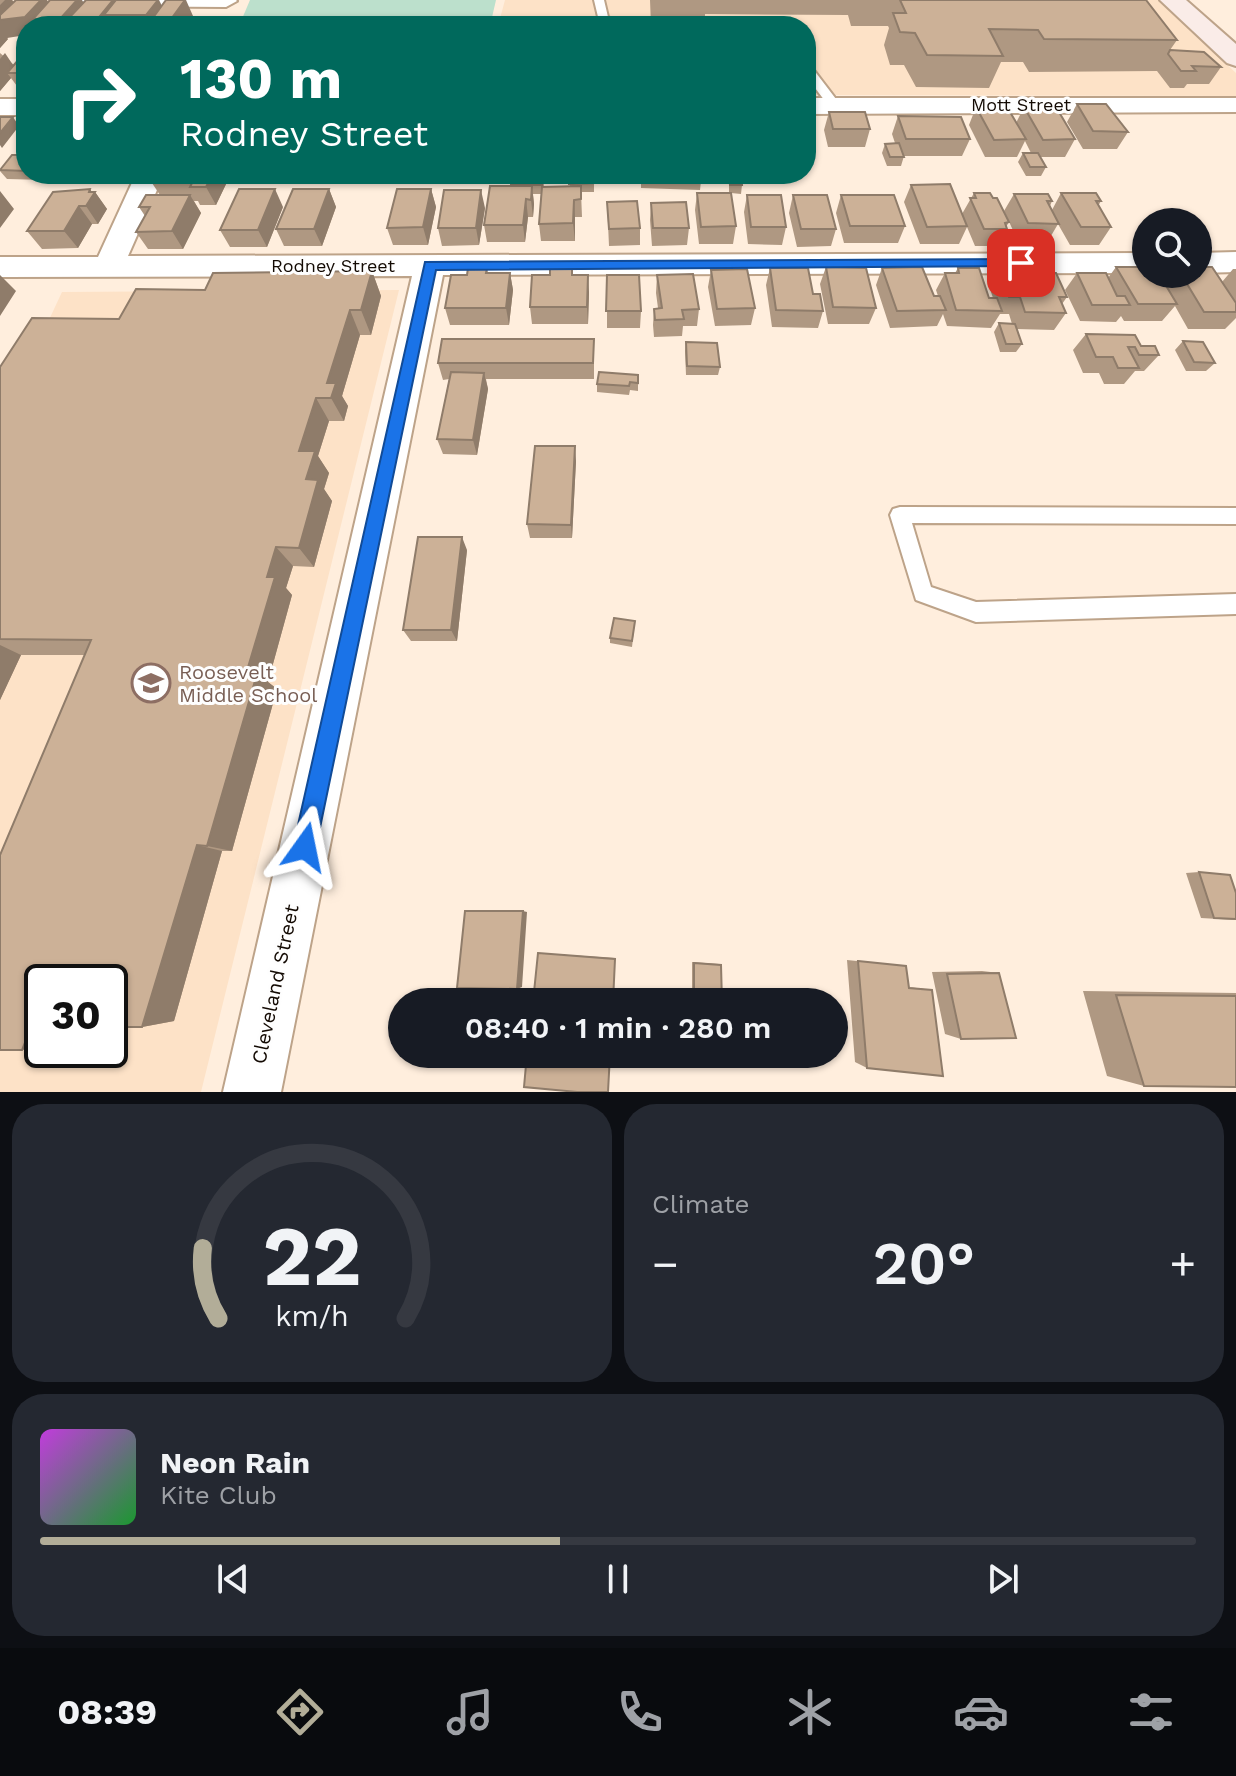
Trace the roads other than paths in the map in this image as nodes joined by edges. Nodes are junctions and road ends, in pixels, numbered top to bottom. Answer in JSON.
{"nodes":[{"id":1,"x":83,"y":0,"type":"edge"},
{"id":2,"x":226,"y":0,"type":"edge"},
{"id":3,"x":1172,"y":0,"type":"edge"},
{"id":4,"x":1236,"y":58,"type":"edge"},
{"id":5,"x":816,"y":81,"type":"edge"},
{"id":6,"x":1236,"y":105,"type":"edge"},
{"id":7,"x":816,"y":106,"type":"edge"},
{"id":8,"x":835,"y":106,"type":"junction"},
{"id":9,"x":146,"y":184,"type":"edge"},
{"id":10,"x":1236,"y":262,"type":"edge"},
{"id":11,"x":1132,"y":263,"type":"edge"},
{"id":12,"x":1212,"y":263,"type":"edge"},
{"id":13,"x":430,"y":265,"type":"junction"},
{"id":14,"x":109,"y":266,"type":"junction"},
{"id":15,"x":0,"y":267,"type":"edge"},
{"id":16,"x":1236,"y":516,"type":"edge"},
{"id":17,"x":1236,"y":604,"type":"edge"},
{"id":18,"x":252,"y":1092,"type":"edge"}],
"edges":[{"from":1,"to":2,"type":"street"},
{"from":3,"to":4,"type":"main road"},
{"from":5,"to":8,"type":"lane"},
{"from":6,"to":8,"type":"street","name":"Mott Street"},
{"from":7,"to":8,"type":"street","name":"Mott Street"},
{"from":9,"to":14,"type":"street"},
{"from":10,"to":12,"type":"street"},
{"from":11,"to":13,"type":"street","name":"Rodney Street"},
{"from":13,"to":14,"type":"street","name":"Rodney Street"},
{"from":13,"to":18,"type":"street","name":"Cleveland Street"},
{"from":14,"to":15,"type":"street","name":"Rodney Street"},
{"from":16,"to":17,"type":"lane"}]}
